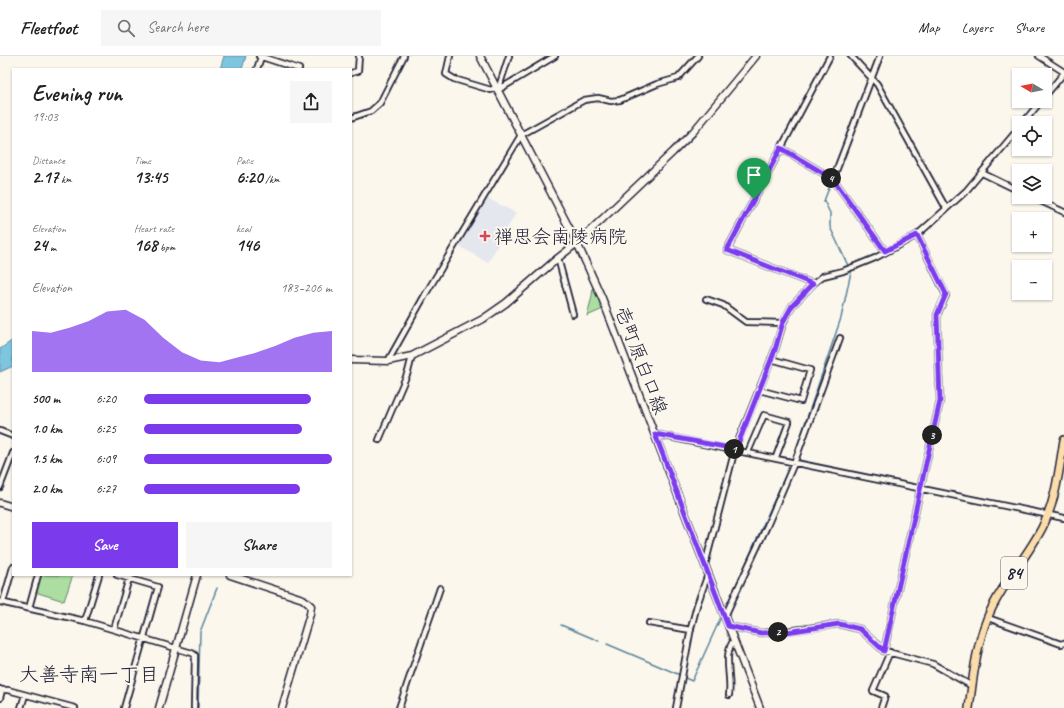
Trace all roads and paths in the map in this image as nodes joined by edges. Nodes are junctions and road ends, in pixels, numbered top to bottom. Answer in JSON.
{"nodes":[{"id":1,"x":260,"y":56,"type":"edge"},
{"id":2,"x":359,"y":56,"type":"edge"},
{"id":3,"x":404,"y":56,"type":"edge"},
{"id":4,"x":450,"y":56,"type":"edge"},
{"id":5,"x":480,"y":56,"type":"edge"},
{"id":6,"x":509,"y":56,"type":"edge"},
{"id":7,"x":555,"y":56,"type":"edge"},
{"id":8,"x":698,"y":56,"type":"edge"},
{"id":9,"x":756,"y":56,"type":"edge"},
{"id":10,"x":830,"y":56,"type":"edge"},
{"id":11,"x":851,"y":56,"type":"edge"},
{"id":12,"x":880,"y":56,"type":"edge"},
{"id":13,"x":1039,"y":56,"type":"edge"},
{"id":14,"x":257,"y":68,"type":"edge"},
{"id":15,"x":296,"y":68,"type":"edge"},
{"id":16,"x":352,"y":72,"type":"edge"},
{"id":17,"x":1064,"y":73,"type":"edge"},
{"id":18,"x":872,"y":77,"type":"junction"},
{"id":19,"x":1052,"y":88,"type":"edge"},
{"id":20,"x":497,"y":89,"type":"junction"},
{"id":21,"x":1035,"y":108,"type":"edge"},
{"id":22,"x":1029,"y":116,"type":"edge"},
{"id":23,"x":352,"y":118,"type":"edge"},
{"id":24,"x":522,"y":135,"type":"junction"},
{"id":25,"x":1012,"y":137,"type":"edge"},
{"id":26,"x":781,"y":148,"type":"junction"},
{"id":27,"x":982,"y":173,"type":"junction"},
{"id":28,"x":833,"y":179,"type":"junction"},
{"id":29,"x":1012,"y":188,"type":"edge"},
{"id":30,"x":1047,"y":204,"type":"edge"},
{"id":31,"x":946,"y":208,"type":"junction"},
{"id":32,"x":1064,"y":212,"type":"edge"},
{"id":33,"x":917,"y":235,"type":"junction"},
{"id":34,"x":577,"y":243,"type":"junction"},
{"id":35,"x":885,"y":251,"type":"junction"},
{"id":36,"x":558,"y":258,"type":"junction"},
{"id":37,"x":813,"y":284,"type":"junction"},
{"id":38,"x":706,"y":299,"type":"dead end"},
{"id":39,"x":573,"y":314,"type":"dead end"},
{"id":40,"x":783,"y":322,"type":"junction"},
{"id":41,"x":840,"y":338,"type":"dead end"},
{"id":42,"x":412,"y":356,"type":"junction"},
{"id":43,"x":771,"y":359,"type":"junction"},
{"id":44,"x":352,"y":360,"type":"edge"},
{"id":45,"x":388,"y":361,"type":"junction"},
{"id":46,"x":758,"y":390,"type":"junction"},
{"id":47,"x":0,"y":431,"type":"edge"},
{"id":48,"x":655,"y":434,"type":"junction"},
{"id":49,"x":12,"y":436,"type":"edge"},
{"id":50,"x":379,"y":440,"type":"dead end"},
{"id":51,"x":1064,"y":440,"type":"edge"},
{"id":52,"x":736,"y":449,"type":"junction"},
{"id":53,"x":748,"y":452,"type":"junction"},
{"id":54,"x":12,"y":456,"type":"edge"},
{"id":55,"x":776,"y":458,"type":"junction"},
{"id":56,"x":795,"y":461,"type":"junction"},
{"id":57,"x":0,"y":487,"type":"edge"},
{"id":58,"x":921,"y":487,"type":"junction"},
{"id":59,"x":0,"y":503,"type":"edge"},
{"id":60,"x":12,"y":507,"type":"edge"},
{"id":61,"x":1049,"y":514,"type":"junction"},
{"id":62,"x":1064,"y":518,"type":"edge"},
{"id":63,"x":705,"y":565,"type":"junction"},
{"id":64,"x":12,"y":570,"type":"edge"},
{"id":65,"x":708,"y":574,"type":"junction"},
{"id":66,"x":38,"y":576,"type":"edge"},
{"id":67,"x":99,"y":576,"type":"edge"},
{"id":68,"x":197,"y":576,"type":"edge"},
{"id":69,"x":233,"y":576,"type":"edge"},
{"id":70,"x":129,"y":577,"type":"edge"},
{"id":71,"x":440,"y":588,"type":"dead end"},
{"id":72,"x":2,"y":602,"type":"edge"},
{"id":73,"x":29,"y":608,"type":"junction"},
{"id":74,"x":725,"y":616,"type":"junction"},
{"id":75,"x":988,"y":618,"type":"junction"},
{"id":76,"x":85,"y":621,"type":"junction"},
{"id":77,"x":649,"y":623,"type":"dead end"},
{"id":78,"x":728,"y":626,"type":"junction"},
{"id":79,"x":114,"y":629,"type":"junction"},
{"id":80,"x":691,"y":630,"type":"junction"},
{"id":81,"x":143,"y":639,"type":"junction"},
{"id":82,"x":734,"y":640,"type":"junction"},
{"id":83,"x":1064,"y":643,"type":"edge"},
{"id":84,"x":176,"y":648,"type":"junction"},
{"id":85,"x":884,"y":651,"type":"junction"},
{"id":86,"x":890,"y":652,"type":"junction"},
{"id":87,"x":972,"y":686,"type":"junction"},
{"id":88,"x":1,"y":690,"type":"edge"},
{"id":89,"x":25,"y":694,"type":"junction"},
{"id":90,"x":729,"y":695,"type":"dead end"},
{"id":91,"x":0,"y":698,"type":"edge"},
{"id":92,"x":21,"y":708,"type":"edge"},
{"id":93,"x":75,"y":708,"type":"edge"},
{"id":94,"x":124,"y":708,"type":"edge"},
{"id":95,"x":159,"y":708,"type":"edge"},
{"id":96,"x":194,"y":708,"type":"edge"},
{"id":97,"x":282,"y":708,"type":"edge"},
{"id":98,"x":399,"y":708,"type":"edge"},
{"id":99,"x":676,"y":708,"type":"edge"},
{"id":100,"x":760,"y":708,"type":"edge"},
{"id":101,"x":881,"y":708,"type":"edge"},
{"id":102,"x":969,"y":708,"type":"edge"}],
"edges":[{"from":1,"to":14,"type":"street"},
{"from":1,"to":15,"type":"street"},
{"from":2,"to":16,"type":"street"},
{"from":3,"to":23,"type":"street"},
{"from":4,"to":20,"type":"street"},
{"from":5,"to":20,"type":"street","name":"壱町原白口線"},
{"from":6,"to":20,"type":"street"},
{"from":7,"to":20,"type":"street"},
{"from":8,"to":24,"type":"street"},
{"from":9,"to":34,"type":"street"},
{"from":10,"to":26,"type":"street"},
{"from":11,"to":18,"type":"street"},
{"from":12,"to":18,"type":"street"},
{"from":13,"to":17,"type":"street"},
{"from":17,"to":19,"type":"street"},
{"from":18,"to":28,"type":"street"},
{"from":18,"to":31,"type":"street"},
{"from":20,"to":24,"type":"street","name":"壱町原白口線"},
{"from":21,"to":22,"type":"street"},
{"from":24,"to":34,"type":"street","name":"壱町原白口線"},
{"from":24,"to":45,"type":"street"},
{"from":25,"to":27,"type":"street"},
{"from":26,"to":28,"type":"street"},
{"from":26,"to":37,"type":"street"},
{"from":27,"to":29,"type":"street"},
{"from":27,"to":31,"type":"street"},
{"from":28,"to":35,"type":"street"},
{"from":30,"to":32,"type":"street"},
{"from":31,"to":33,"type":"street"},
{"from":33,"to":35,"type":"street"},
{"from":33,"to":58,"type":"street"},
{"from":34,"to":36,"type":"street"},
{"from":34,"to":48,"type":"street","name":"壱町原白口線"},
{"from":35,"to":37,"type":"street"},
{"from":36,"to":39,"type":"street"},
{"from":36,"to":42,"type":"street"},
{"from":37,"to":40,"type":"street"},
{"from":38,"to":40,"type":"street"},
{"from":40,"to":43,"type":"street"},
{"from":41,"to":56,"type":"street"},
{"from":42,"to":45,"type":"street"},
{"from":42,"to":50,"type":"street"},
{"from":43,"to":46,"type":"street"},
{"from":43,"to":46,"type":"street"},
{"from":44,"to":45,"type":"street"},
{"from":46,"to":52,"type":"street"},
{"from":47,"to":49,"type":"street"},
{"from":48,"to":52,"type":"street"},
{"from":48,"to":63,"type":"street","name":"壱町原白口線"},
{"from":51,"to":61,"type":"main road","number":"84"},
{"from":52,"to":53,"type":"street"},
{"from":52,"to":63,"type":"street"},
{"from":53,"to":55,"type":"street"},
{"from":53,"to":55,"type":"street"},
{"from":54,"to":57,"type":"street"},
{"from":55,"to":56,"type":"street"},
{"from":56,"to":58,"type":"street"},
{"from":56,"to":74,"type":"street"},
{"from":58,"to":61,"type":"street"},
{"from":58,"to":85,"type":"street"},
{"from":59,"to":60,"type":"street"},
{"from":61,"to":62,"type":"street"},
{"from":61,"to":75,"type":"main road","number":"84"},
{"from":63,"to":65,"type":"street","name":"壱町原白口線"},
{"from":64,"to":72,"type":"street"},
{"from":65,"to":74,"type":"street","name":"壱町原白口線"},
{"from":65,"to":80,"type":"street"},
{"from":66,"to":73,"type":"street"},
{"from":67,"to":76,"type":"street"},
{"from":68,"to":84,"type":"street"},
{"from":69,"to":97,"type":"street"},
{"from":70,"to":79,"type":"street"},
{"from":70,"to":81,"type":"street"},
{"from":71,"to":98,"type":"street"},
{"from":72,"to":73,"type":"street"},
{"from":73,"to":76,"type":"street"},
{"from":74,"to":78,"type":"street","name":"壱町原白口線"},
{"from":75,"to":83,"type":"street"},
{"from":75,"to":87,"type":"main road","number":"84"},
{"from":76,"to":79,"type":"street"},
{"from":77,"to":80,"type":"street"},
{"from":78,"to":82,"type":"street","name":"壱町原白口線"},
{"from":78,"to":85,"type":"street"},
{"from":79,"to":81,"type":"street"},
{"from":80,"to":99,"type":"street"},
{"from":81,"to":84,"type":"street"},
{"from":81,"to":94,"type":"street"},
{"from":82,"to":90,"type":"street"},
{"from":82,"to":100,"type":"street","name":"壱町原白口線"},
{"from":84,"to":95,"type":"street"},
{"from":84,"to":96,"type":"street"},
{"from":85,"to":86,"type":"street"},
{"from":86,"to":87,"type":"street"},
{"from":86,"to":101,"type":"street"},
{"from":87,"to":102,"type":"main road","number":"84"},
{"from":88,"to":89,"type":"street"},
{"from":88,"to":91,"type":"street"},
{"from":89,"to":92,"type":"street"},
{"from":89,"to":93,"type":"street"}]}
